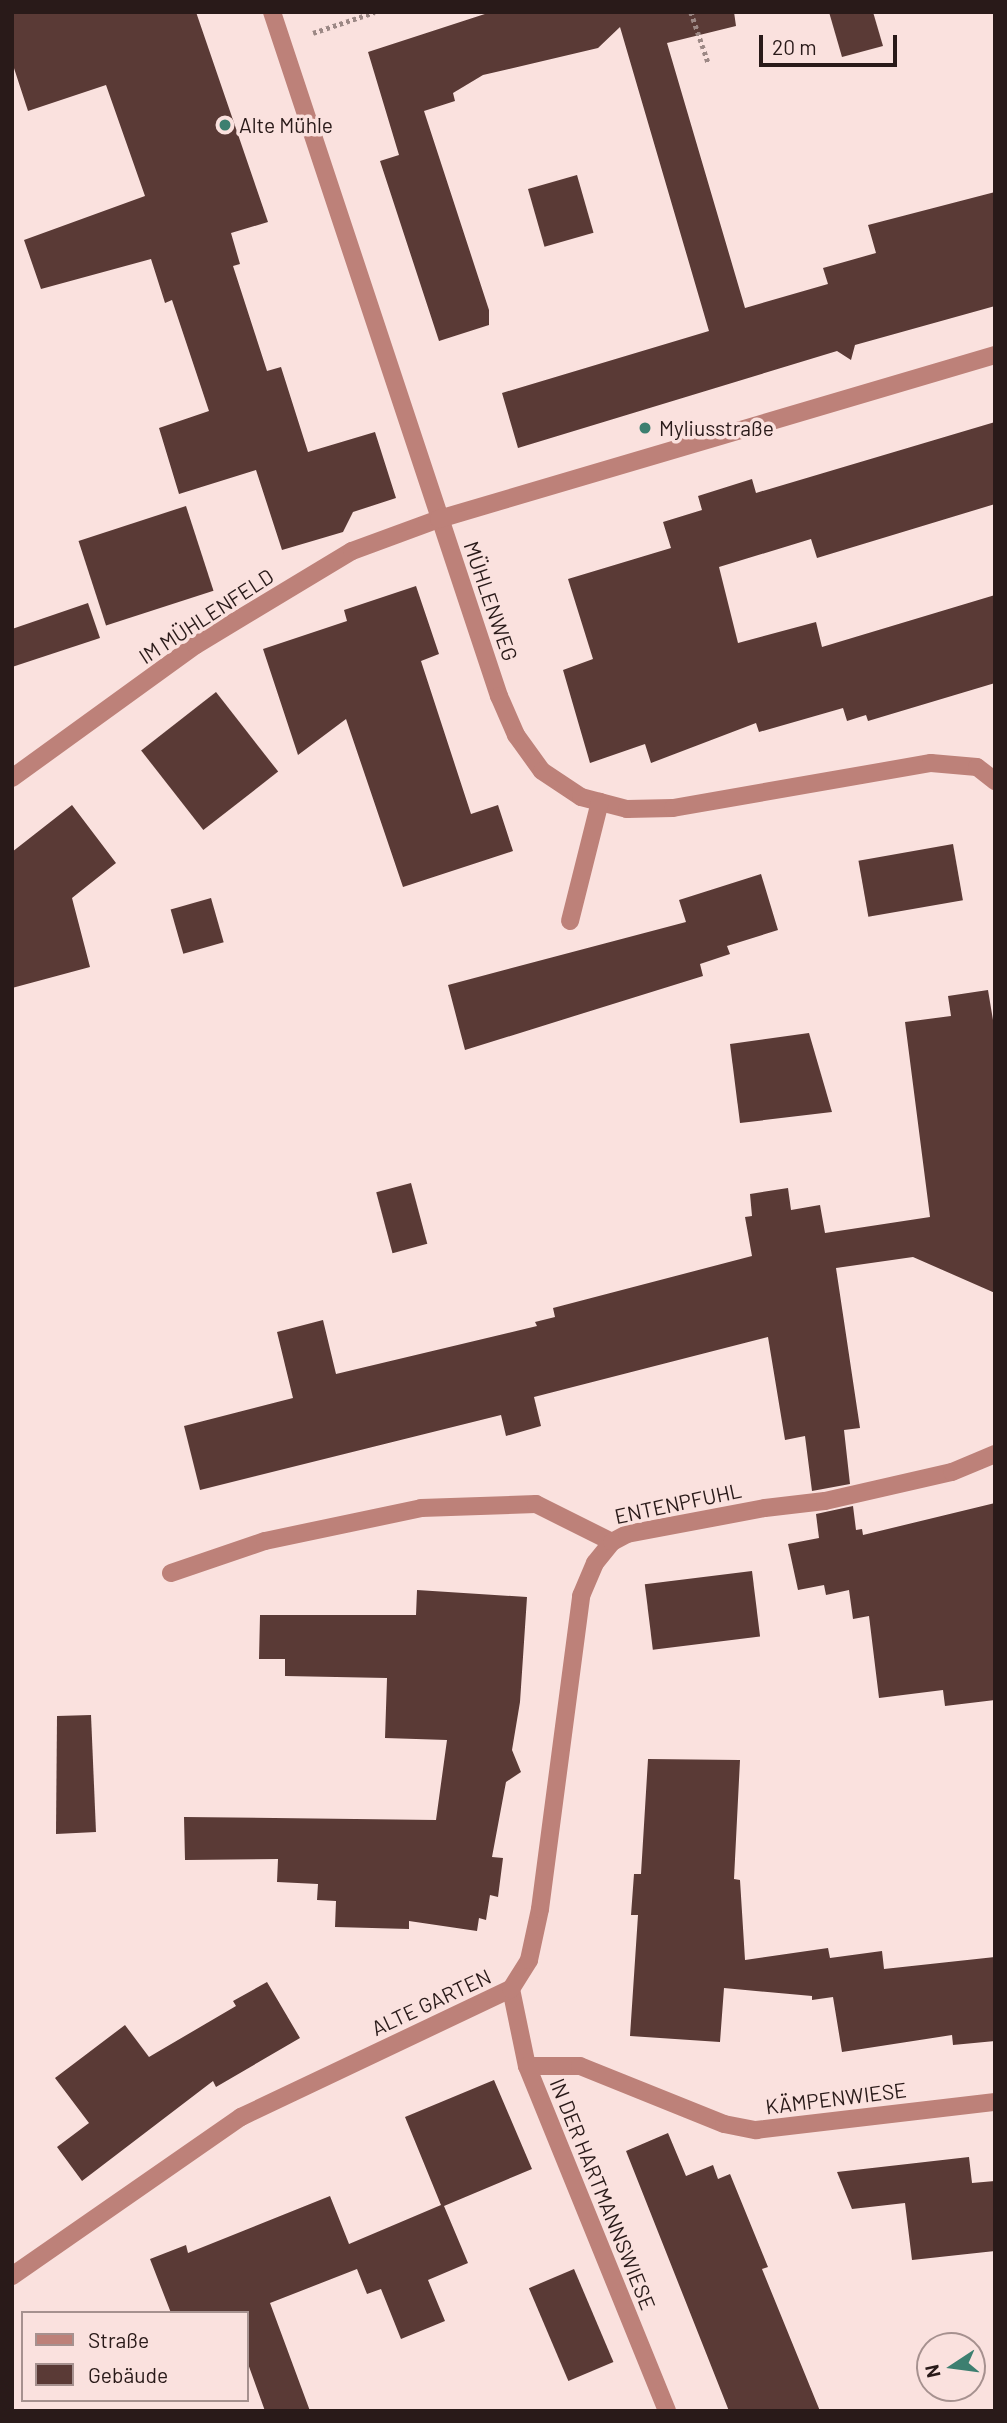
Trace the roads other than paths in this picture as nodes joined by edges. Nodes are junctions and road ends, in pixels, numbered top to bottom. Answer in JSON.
{"nodes":[{"id":1,"x":272,"y":12,"type":"edge"},
{"id":2,"x":995,"y":355,"type":"edge"},
{"id":3,"x":439,"y":519,"type":"junction"},
{"id":4,"x":995,"y":761,"type":"edge"},
{"id":5,"x":977,"y":768,"type":"junction"},
{"id":6,"x":12,"y":778,"type":"edge"},
{"id":7,"x":995,"y":781,"type":"edge"},
{"id":8,"x":600,"y":802,"type":"junction"},
{"id":9,"x":570,"y":922,"type":"dead end"},
{"id":10,"x":995,"y":1454,"type":"edge"},
{"id":11,"x":612,"y":1542,"type":"junction"},
{"id":12,"x":172,"y":1573,"type":"dead end"},
{"id":13,"x":511,"y":1989,"type":"junction"},
{"id":14,"x":527,"y":2066,"type":"junction"},
{"id":15,"x":995,"y":2102,"type":"edge"},
{"id":16,"x":12,"y":2276,"type":"edge"},
{"id":17,"x":667,"y":2411,"type":"edge"}],
"edges":[{"from":1,"to":3,"type":"street","name":"MÜHLENWEG"},
{"from":2,"to":3,"type":"street"},
{"from":3,"to":6,"type":"street","name":"IM MÜHLENFELD"},
{"from":3,"to":8,"type":"street","name":"MÜHLENWEG"},
{"from":4,"to":5,"type":"street"},
{"from":5,"to":7,"type":"street"},
{"from":5,"to":8,"type":"street","name":"MÜHLENWEG"},
{"from":8,"to":9,"type":"street"},
{"from":10,"to":11,"type":"street","name":"ENTENPFUHL"},
{"from":11,"to":12,"type":"street","name":"ENTENPFUHL"},
{"from":11,"to":13,"type":"street","name":"ALTE GARTEN"},
{"from":13,"to":14,"type":"street","name":"IN DER HARTMANNSWIESE"},
{"from":13,"to":16,"type":"street","name":"ALTE GARTEN"},
{"from":14,"to":15,"type":"street","name":"KÄMPENWIESE"},
{"from":14,"to":17,"type":"street","name":"IN DER HARTMANNSWIESE"}]}
